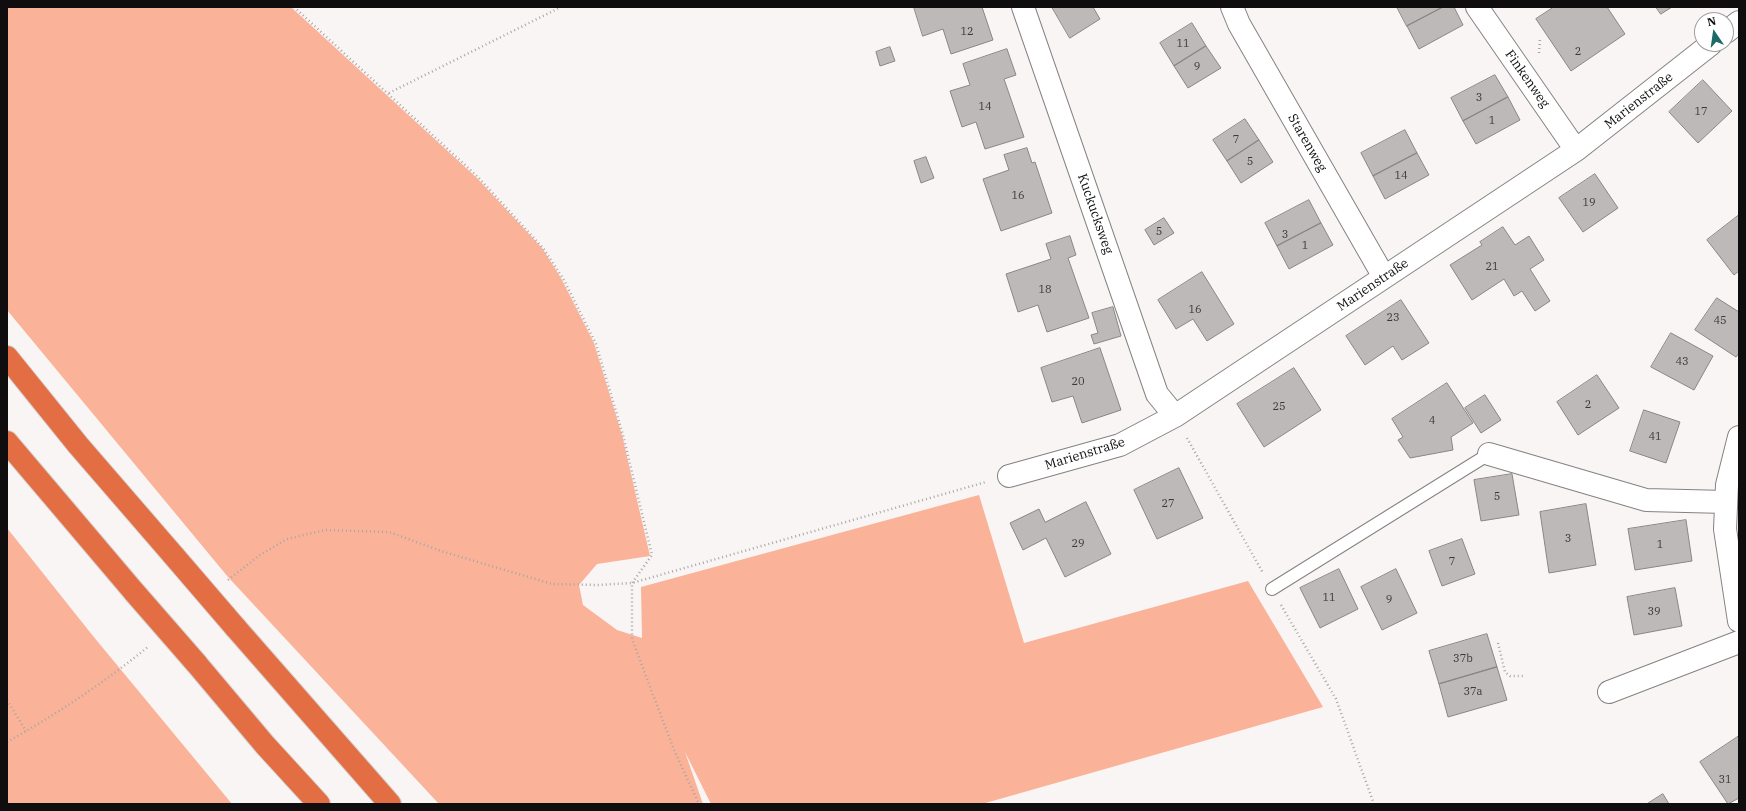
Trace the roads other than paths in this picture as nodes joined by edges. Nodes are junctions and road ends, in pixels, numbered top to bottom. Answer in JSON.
{"nodes":[{"id":1,"x":1023,"y":7,"type":"edge"},
{"id":2,"x":1232,"y":7,"type":"edge"},
{"id":3,"x":1477,"y":7,"type":"edge"},
{"id":4,"x":1701,"y":52,"type":"edge"},
{"id":5,"x":1576,"y":150,"type":"junction"},
{"id":6,"x":1384,"y":277,"type":"junction"},
{"id":7,"x":7,"y":357,"type":"edge"},
{"id":8,"x":1175,"y":416,"type":"junction"},
{"id":9,"x":1739,"y":437,"type":"edge"},
{"id":10,"x":7,"y":442,"type":"edge"},
{"id":11,"x":1489,"y":454,"type":"joint"},
{"id":12,"x":1009,"y":476,"type":"road end"},
{"id":13,"x":1731,"y":491,"type":"edge"},
{"id":14,"x":1272,"y":589,"type":"dead end"},
{"id":15,"x":1739,"y":621,"type":"edge"},
{"id":16,"x":1739,"y":642,"type":"edge"},
{"id":17,"x":1609,"y":692,"type":"dead end"},
{"id":18,"x":319,"y":804,"type":"edge"},
{"id":19,"x":390,"y":804,"type":"edge"}],
"edges":[{"from":1,"to":8,"type":"street","name":"Kuckucksweg"},
{"from":2,"to":6,"type":"street","name":"Starenweg"},
{"from":3,"to":5,"type":"street","name":"Finkenweg"},
{"from":4,"to":5,"type":"street","name":"Marienstraße"},
{"from":5,"to":6,"type":"street","name":"Marienstraße"},
{"from":6,"to":8,"type":"street","name":"Marienstraße"},
{"from":7,"to":19,"type":"highway","bridge":true},
{"from":8,"to":12,"type":"street","name":"Marienstraße"},
{"from":9,"to":13,"type":"street"},
{"from":10,"to":18,"type":"highway","bridge":true},
{"from":11,"to":13,"type":"street"},
{"from":11,"to":14,"type":"lane"},
{"from":13,"to":15,"type":"street"},
{"from":16,"to":17,"type":"street"}]}
